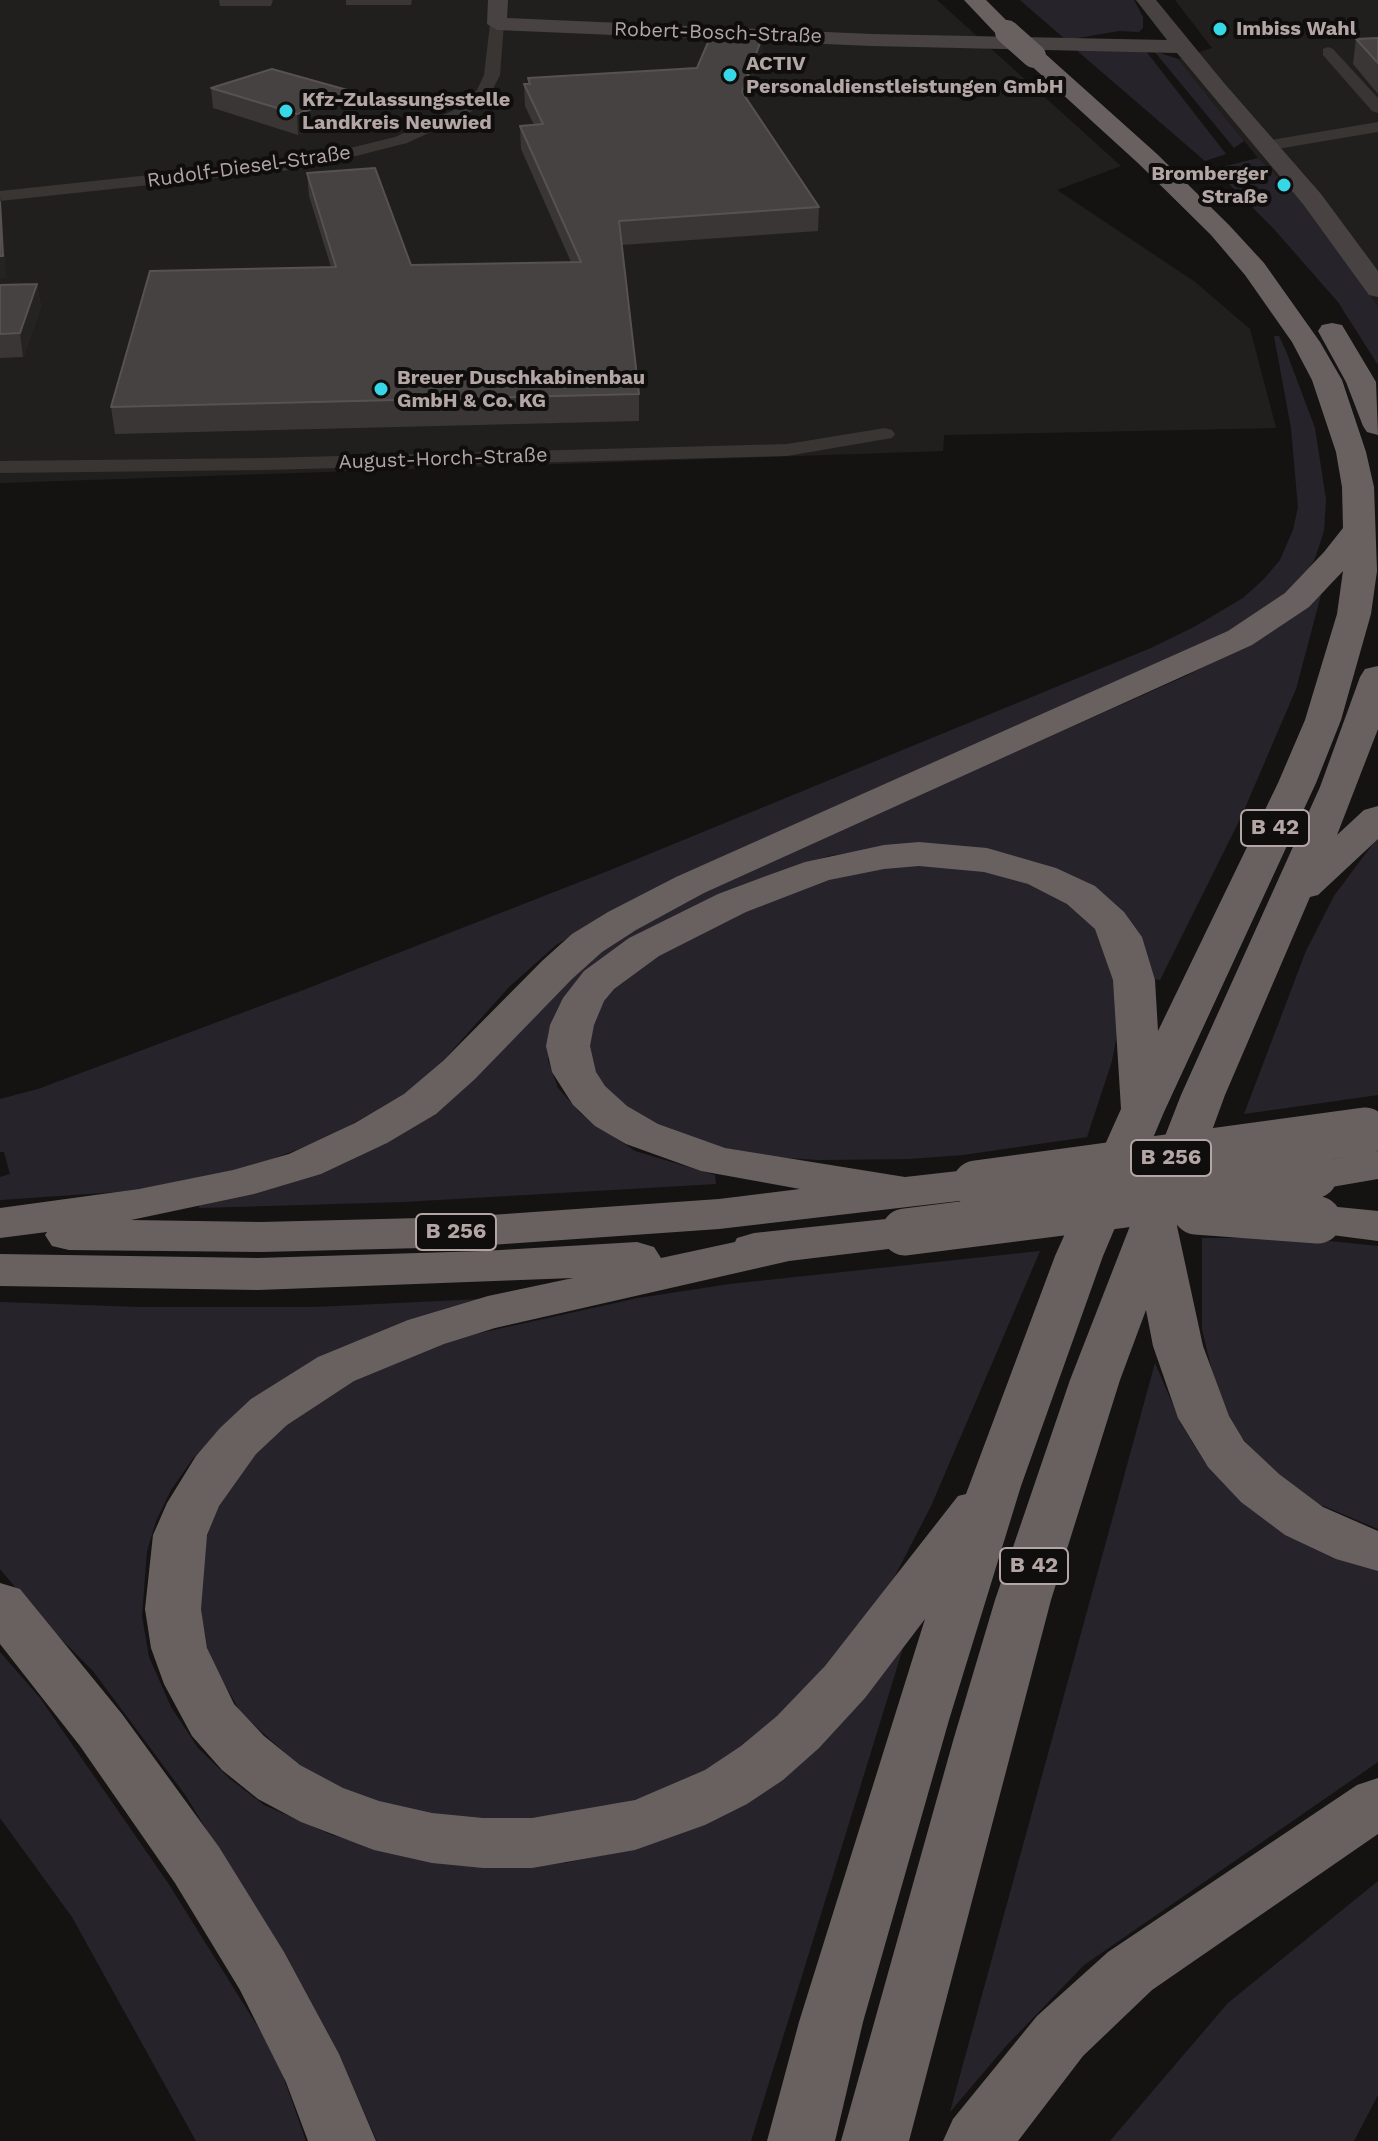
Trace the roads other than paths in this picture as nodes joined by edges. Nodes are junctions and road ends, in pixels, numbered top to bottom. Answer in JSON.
{"nodes":[{"id":1,"x":498,"y":0,"type":"edge"},
{"id":2,"x":974,"y":0,"type":"edge"},
{"id":3,"x":999,"y":0,"type":"edge"},
{"id":4,"x":1153,"y":9,"type":"edge"},
{"id":5,"x":497,"y":24,"type":"junction"},
{"id":6,"x":1126,"y":40,"type":"junction"},
{"id":7,"x":1083,"y":44,"type":"junction"},
{"id":8,"x":1181,"y":44,"type":"junction"},
{"id":9,"x":1328,"y":52,"type":"dead end"},
{"id":10,"x":1378,"y":108,"type":"edge"},
{"id":11,"x":1378,"y":127,"type":"edge"},
{"id":12,"x":1265,"y":146,"type":"junction"},
{"id":13,"x":1160,"y":157,"type":"junction"},
{"id":14,"x":1190,"y":185,"type":"junction"},
{"id":15,"x":0,"y":196,"type":"edge"},
{"id":16,"x":1292,"y":277,"type":"dead end"},
{"id":17,"x":1378,"y":289,"type":"edge"},
{"id":18,"x":1316,"y":308,"type":"dead end"},
{"id":19,"x":1378,"y":426,"type":"edge"},
{"id":20,"x":885,"y":434,"type":"dead end"},
{"id":21,"x":0,"y":467,"type":"edge"},
{"id":22,"x":1359,"y":529,"type":"junction"},
{"id":23,"x":1378,"y":677,"type":"edge"},
{"id":24,"x":1378,"y":818,"type":"edge"},
{"id":25,"x":1293,"y":897,"type":"junction"},
{"id":26,"x":1142,"y":1112,"type":"junction"},
{"id":27,"x":1374,"y":1142,"type":"edge"},
{"id":28,"x":1316,"y":1198,"type":"junction"},
{"id":29,"x":907,"y":1213,"type":"junction"},
{"id":30,"x":1136,"y":1214,"type":"junction"},
{"id":31,"x":0,"y":1223,"type":"edge"},
{"id":32,"x":1378,"y":1226,"type":"edge"},
{"id":33,"x":0,"y":1233,"type":"edge"},
{"id":34,"x":782,"y":1247,"type":"junction"},
{"id":35,"x":0,"y":1270,"type":"edge"},
{"id":36,"x":995,"y":1486,"type":"junction"},
{"id":37,"x":1378,"y":1551,"type":"edge"},
{"id":38,"x":0,"y":1604,"type":"edge"},
{"id":39,"x":1378,"y":1802,"type":"edge"},
{"id":40,"x":342,"y":2141,"type":"edge"},
{"id":41,"x":801,"y":2141,"type":"edge"},
{"id":42,"x":875,"y":2141,"type":"edge"},
{"id":43,"x":977,"y":2141,"type":"edge"}],
"edges":[{"from":1,"to":5,"type":"street","name":"Rudolf-Diesel-Straße"},
{"from":2,"to":13,"type":"highway","number":"B 42","bridge":true},
{"from":3,"to":13,"type":"highway","number":"B 42"},
{"from":4,"to":6,"type":"street"},
{"from":4,"to":8,"type":"street"},
{"from":5,"to":7,"type":"street","name":"Robert-Bosch-Straße"},
{"from":5,"to":15,"type":"street","name":"Rudolf-Diesel-Straße"},
{"from":6,"to":7,"type":"street","name":"Robert-Bosch-Straße"},
{"from":6,"to":8,"type":"street","name":"Robert-Bosch-Straße"},
{"from":7,"to":8,"type":"street","name":"Robert-Bosch-Straße"},
{"from":8,"to":12,"type":"street"},
{"from":9,"to":10,"type":"street"},
{"from":11,"to":12,"type":"street"},
{"from":12,"to":17,"type":"street"},
{"from":13,"to":14,"type":"highway","number":"B 42"},
{"from":14,"to":16,"type":"highway","number":"B 42"},
{"from":14,"to":22,"type":"highway","number":"B 42"},
{"from":18,"to":19,"type":"highway"},
{"from":20,"to":21,"type":"street","name":"August-Horch-Straße"},
{"from":22,"to":26,"type":"highway","number":"B 42"},
{"from":22,"to":31,"type":"highway"},
{"from":23,"to":25,"type":"highway","number":"B 42"},
{"from":24,"to":25,"type":"highway"},
{"from":25,"to":30,"type":"highway","number":"B 42"},
{"from":26,"to":29,"type":"highway"},
{"from":26,"to":36,"type":"highway","number":"B 42"},
{"from":27,"to":28,"type":"highway","number":"B 256"},
{"from":27,"to":29,"type":"highway","number":"B 256","bridge":true},
{"from":28,"to":30,"type":"highway","bridge":true},
{"from":28,"to":32,"type":"highway"},
{"from":29,"to":30,"type":"highway","number":"B 256","bridge":true},
{"from":29,"to":33,"type":"highway","number":"B 256"},
{"from":29,"to":34,"type":"highway","number":"B 256"},
{"from":30,"to":37,"type":"highway"},
{"from":30,"to":42,"type":"highway","number":"B 42"},
{"from":34,"to":35,"type":"highway","number":"B 256"},
{"from":34,"to":36,"type":"highway"},
{"from":36,"to":41,"type":"highway","number":"B 42"},
{"from":38,"to":40,"type":"highway"},
{"from":39,"to":43,"type":"highway"}]}
